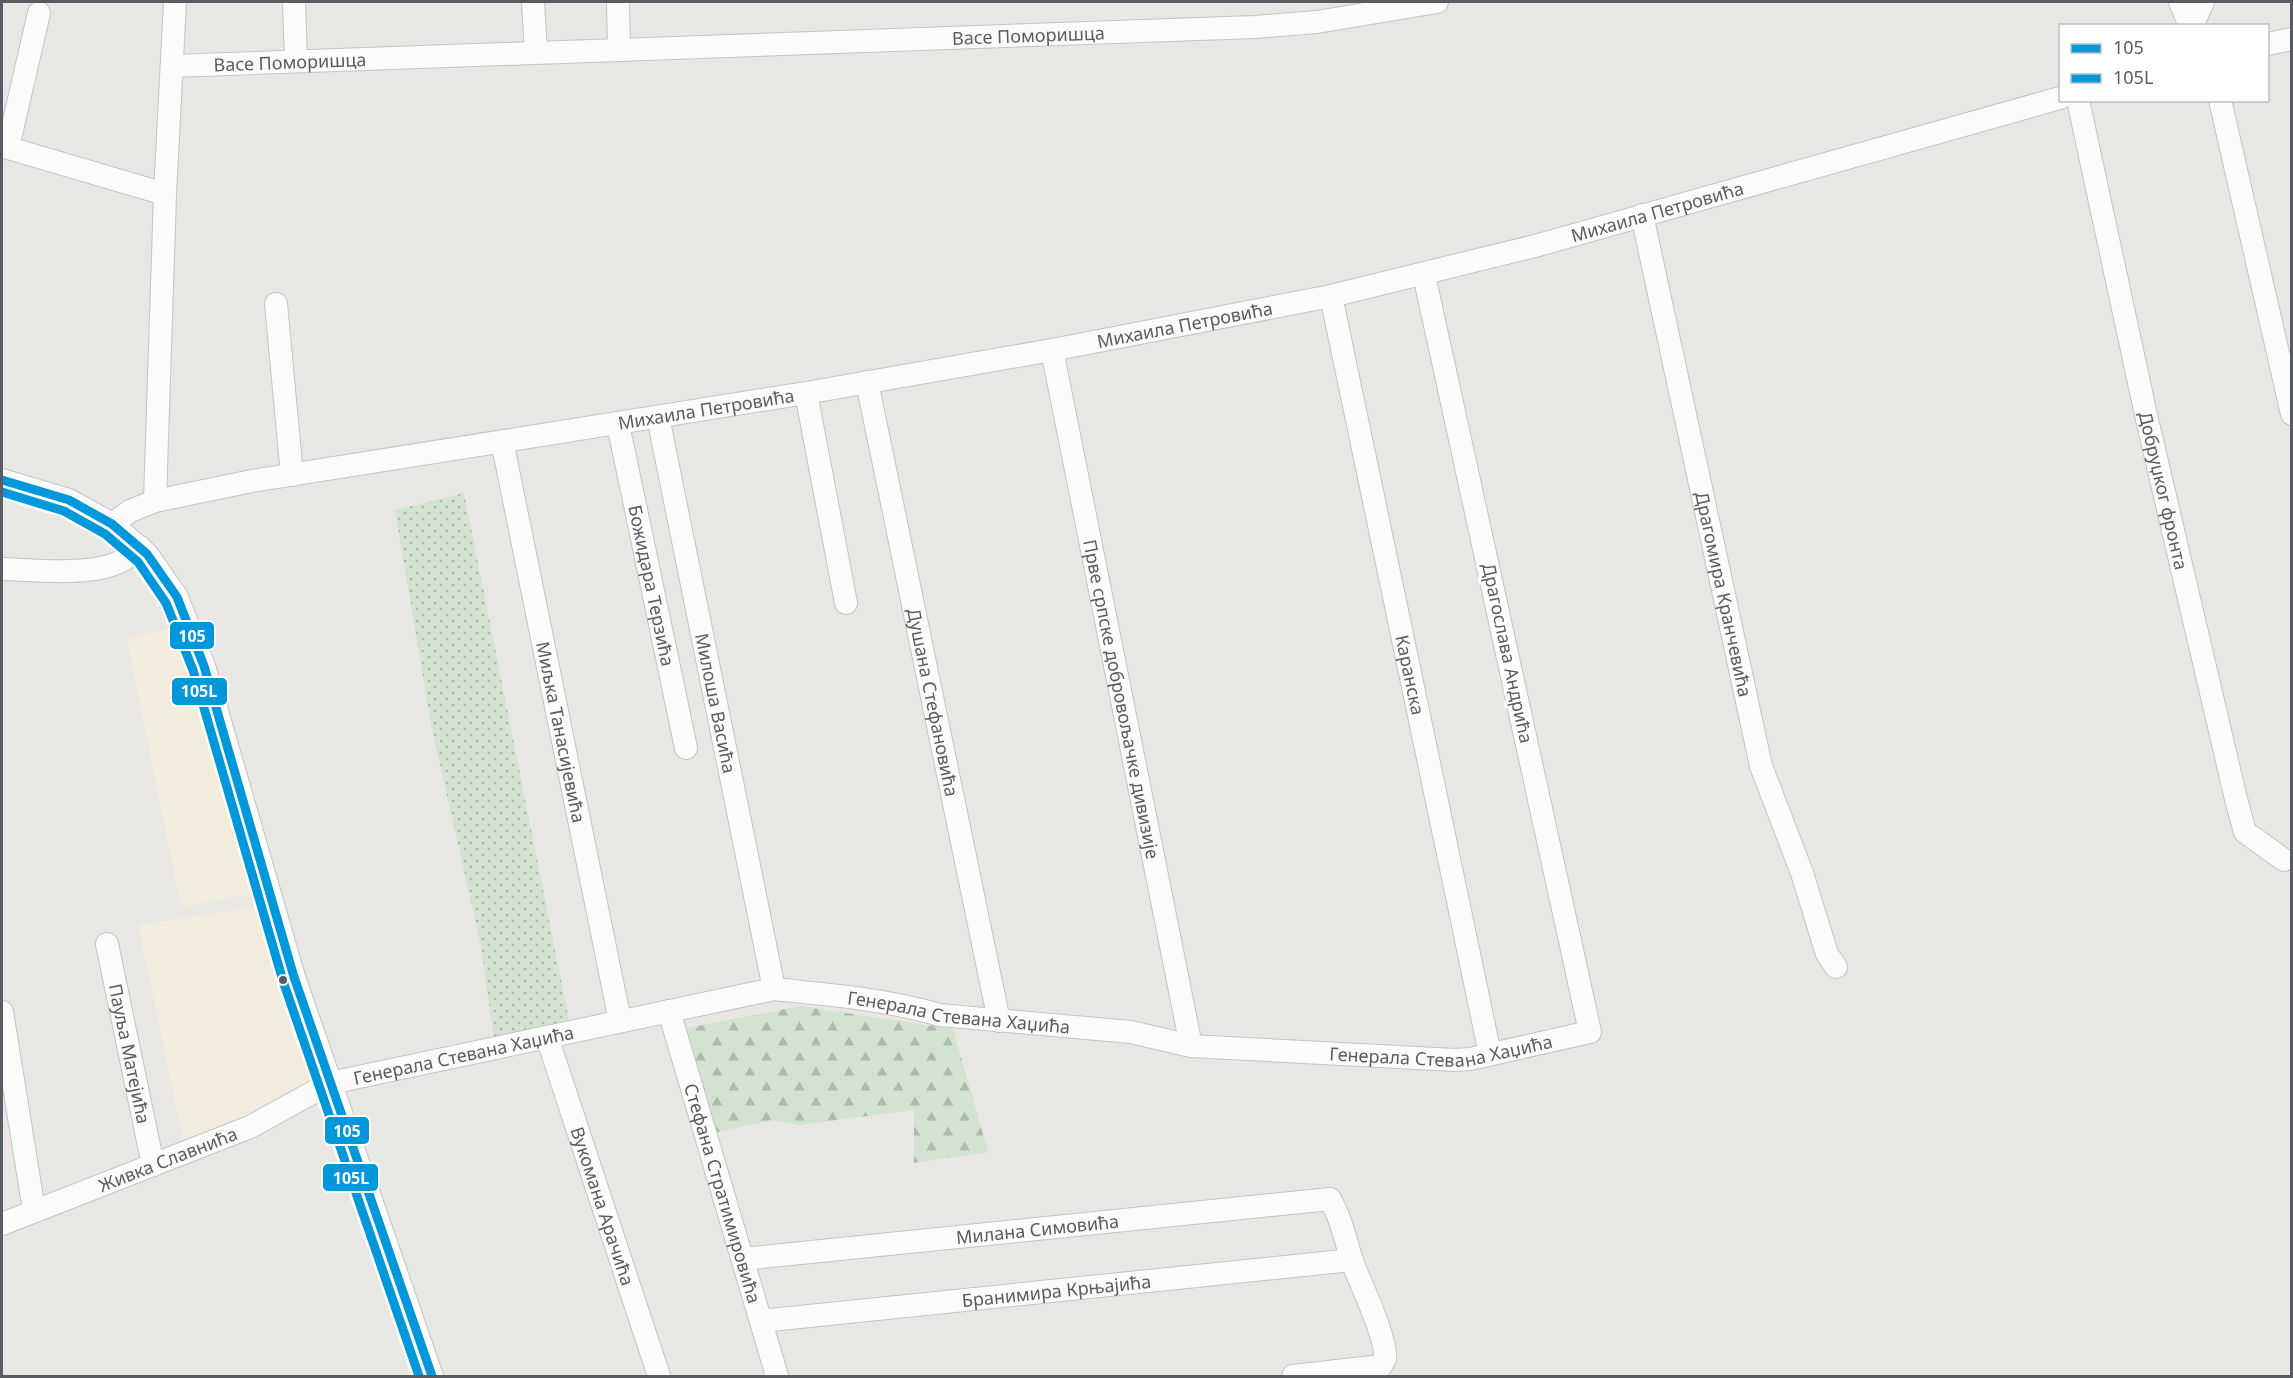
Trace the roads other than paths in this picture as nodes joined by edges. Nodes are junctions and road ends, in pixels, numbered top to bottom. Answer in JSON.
{"nodes":[{"id":1,"x":175,"y":2,"type":"edge"},
{"id":2,"x":294,"y":2,"type":"edge"},
{"id":3,"x":533,"y":2,"type":"edge"},
{"id":4,"x":618,"y":2,"type":"edge"},
{"id":5,"x":1437,"y":2,"type":"edge"},
{"id":6,"x":2180,"y":2,"type":"edge"},
{"id":7,"x":2203,"y":2,"type":"edge"},
{"id":8,"x":39,"y":13,"type":"dead end"},
{"id":9,"x":2190,"y":24,"type":"edge"},
{"id":10,"x":2192,"y":24,"type":"edge"},
{"id":11,"x":2292,"y":39,"type":"edge"},
{"id":12,"x":2269,"y":44,"type":"edge"},
{"id":13,"x":619,"y":50,"type":"junction"},
{"id":14,"x":536,"y":52,"type":"junction"},
{"id":15,"x":296,"y":61,"type":"junction"},
{"id":16,"x":173,"y":66,"type":"junction"},
{"id":17,"x":2059,"y":99,"type":"edge"},
{"id":18,"x":2078,"y":102,"type":"edge"},
{"id":19,"x":2220,"y":102,"type":"edge"},
{"id":20,"x":5,"y":147,"type":"edge"},
{"id":21,"x":165,"y":194,"type":"junction"},
{"id":22,"x":1641,"y":215,"type":"junction"},
{"id":23,"x":1424,"y":275,"type":"junction"},
{"id":24,"x":1331,"y":296,"type":"junction"},
{"id":25,"x":276,"y":304,"type":"dead end"},
{"id":26,"x":1052,"y":350,"type":"junction"},
{"id":27,"x":867,"y":382,"type":"junction"},
{"id":28,"x":806,"y":393,"type":"junction"},
{"id":29,"x":2292,"y":414,"type":"edge"},
{"id":30,"x":658,"y":417,"type":"junction"},
{"id":31,"x":618,"y":424,"type":"junction"},
{"id":32,"x":502,"y":441,"type":"junction"},
{"id":33,"x":292,"y":475,"type":"junction"},
{"id":34,"x":2,"y":480,"type":"edge"},
{"id":35,"x":155,"y":501,"type":"junction"},
{"id":36,"x":112,"y":524,"type":"junction"},
{"id":37,"x":140,"y":547,"type":"junction"},
{"id":38,"x":2,"y":569,"type":"edge"},
{"id":39,"x":846,"y":603,"type":"dead end"},
{"id":40,"x":686,"y":748,"type":"dead end"},
{"id":41,"x":2284,"y":860,"type":"dead end"},
{"id":42,"x":107,"y":944,"type":"dead end"},
{"id":43,"x":1836,"y":967,"type":"dead end"},
{"id":44,"x":774,"y":990,"type":"junction"},
{"id":45,"x":669,"y":1011,"type":"junction"},
{"id":46,"x":2,"y":1012,"type":"edge"},
{"id":47,"x":999,"y":1021,"type":"junction"},
{"id":48,"x":620,"y":1022,"type":"junction"},
{"id":49,"x":1590,"y":1032,"type":"joint"},
{"id":50,"x":548,"y":1037,"type":"junction"},
{"id":51,"x":1191,"y":1046,"type":"junction"},
{"id":52,"x":1490,"y":1054,"type":"junction"},
{"id":53,"x":330,"y":1083,"type":"junction"},
{"id":54,"x":153,"y":1165,"type":"junction"},
{"id":55,"x":34,"y":1210,"type":"junction"},
{"id":56,"x":2,"y":1224,"type":"edge"},
{"id":57,"x":743,"y":1259,"type":"junction"},
{"id":58,"x":1352,"y":1260,"type":"junction"},
{"id":59,"x":761,"y":1321,"type":"junction"},
{"id":60,"x":432,"y":1377,"type":"edge"},
{"id":61,"x":658,"y":1377,"type":"edge"},
{"id":62,"x":777,"y":1377,"type":"edge"},
{"id":63,"x":1293,"y":1377,"type":"edge"}],
"edges":[{"from":1,"to":16,"type":"street"},
{"from":2,"to":15,"type":"street"},
{"from":3,"to":14,"type":"street"},
{"from":4,"to":13,"type":"street"},
{"from":5,"to":13,"type":"street","name":"Васе Поморишца"},
{"from":6,"to":9,"type":"street"},
{"from":7,"to":10,"type":"street"},
{"from":8,"to":20,"type":"street"},
{"from":11,"to":12,"type":"street"},
{"from":13,"to":14,"type":"street","name":"Васе Поморишца"},
{"from":14,"to":15,"type":"street","name":"Васе Поморишца"},
{"from":15,"to":16,"type":"street","name":"Васе Поморишца"},
{"from":16,"to":21,"type":"street"},
{"from":17,"to":22,"type":"street","name":"Михаила Петровића"},
{"from":18,"to":41,"type":"street","name":"Добруџког фронта"},
{"from":19,"to":29,"type":"street"},
{"from":20,"to":21,"type":"street"},
{"from":21,"to":35,"type":"street"},
{"from":22,"to":23,"type":"street","name":"Михаила Петровића"},
{"from":22,"to":43,"type":"street","name":"Драгомира Кранчевића"},
{"from":23,"to":24,"type":"street","name":"Михаила Петровића"},
{"from":23,"to":49,"type":"street","name":"Драгослава Андрића"},
{"from":24,"to":26,"type":"street","name":"Михаила Петровића"},
{"from":24,"to":52,"type":"street","name":"Каранска"},
{"from":25,"to":33,"type":"street"},
{"from":26,"to":27,"type":"street","name":"Михаила Петровића"},
{"from":26,"to":51,"type":"street","name":"Прве српске добровољачке дивизије"},
{"from":27,"to":28,"type":"street","name":"Михаила Петровића"},
{"from":27,"to":47,"type":"street","name":"Душана Стефановића"},
{"from":28,"to":30,"type":"street","name":"Михаила Петровића"},
{"from":28,"to":39,"type":"street"},
{"from":30,"to":31,"type":"street","name":"Михаила Петровића"},
{"from":30,"to":44,"type":"street","name":"Милоша Васића"},
{"from":31,"to":32,"type":"street","name":"Михаила Петровића"},
{"from":31,"to":40,"type":"street","name":"Божидара Терзића"},
{"from":32,"to":33,"type":"street","name":"Михаила Петровића"},
{"from":32,"to":48,"type":"street","name":"Миљка Танасијевића"},
{"from":33,"to":35,"type":"street","name":"Михаила Петровића"},
{"from":34,"to":36,"type":"street"},
{"from":35,"to":36,"type":"street","name":"Михаила Петровића"},
{"from":36,"to":37,"type":"street"},
{"from":37,"to":38,"type":"street"},
{"from":37,"to":53,"type":"street"},
{"from":42,"to":54,"type":"street","name":"Пауља Матејића"},
{"from":44,"to":45,"type":"street","name":"Генерала Стевана Хаџића"},
{"from":44,"to":47,"type":"street","name":"Генерала Стевана Хаџића"},
{"from":45,"to":48,"type":"street","name":"Генерала Стевана Хаџића"},
{"from":45,"to":57,"type":"street","name":"Стефана Стратимировића"},
{"from":46,"to":55,"type":"street"},
{"from":47,"to":51,"type":"street","name":"Генерала Стевана Хаџића"},
{"from":48,"to":50,"type":"street","name":"Генерала Стевана Хаџића"},
{"from":49,"to":52,"type":"street","name":"Генерала Стевана Хаџића"},
{"from":50,"to":53,"type":"street","name":"Генерала Стевана Хаџића"},
{"from":50,"to":61,"type":"street","name":"Вукомана Арачића"},
{"from":51,"to":52,"type":"street","name":"Генерала Стевана Хаџића"},
{"from":53,"to":54,"type":"street","name":"Живка Славнића"},
{"from":53,"to":60,"type":"street"},
{"from":54,"to":55,"type":"street","name":"Живка Славнића"},
{"from":55,"to":56,"type":"street","name":"Живка Славнића"},
{"from":57,"to":58,"type":"street","name":"Милана Симовића"},
{"from":57,"to":59,"type":"street","name":"Стефана Стратимировића"},
{"from":58,"to":59,"type":"street","name":"Бранимира Крњајића"},
{"from":58,"to":63,"type":"street"},
{"from":59,"to":62,"type":"street","name":"Стефана Стратимировића"}]}
